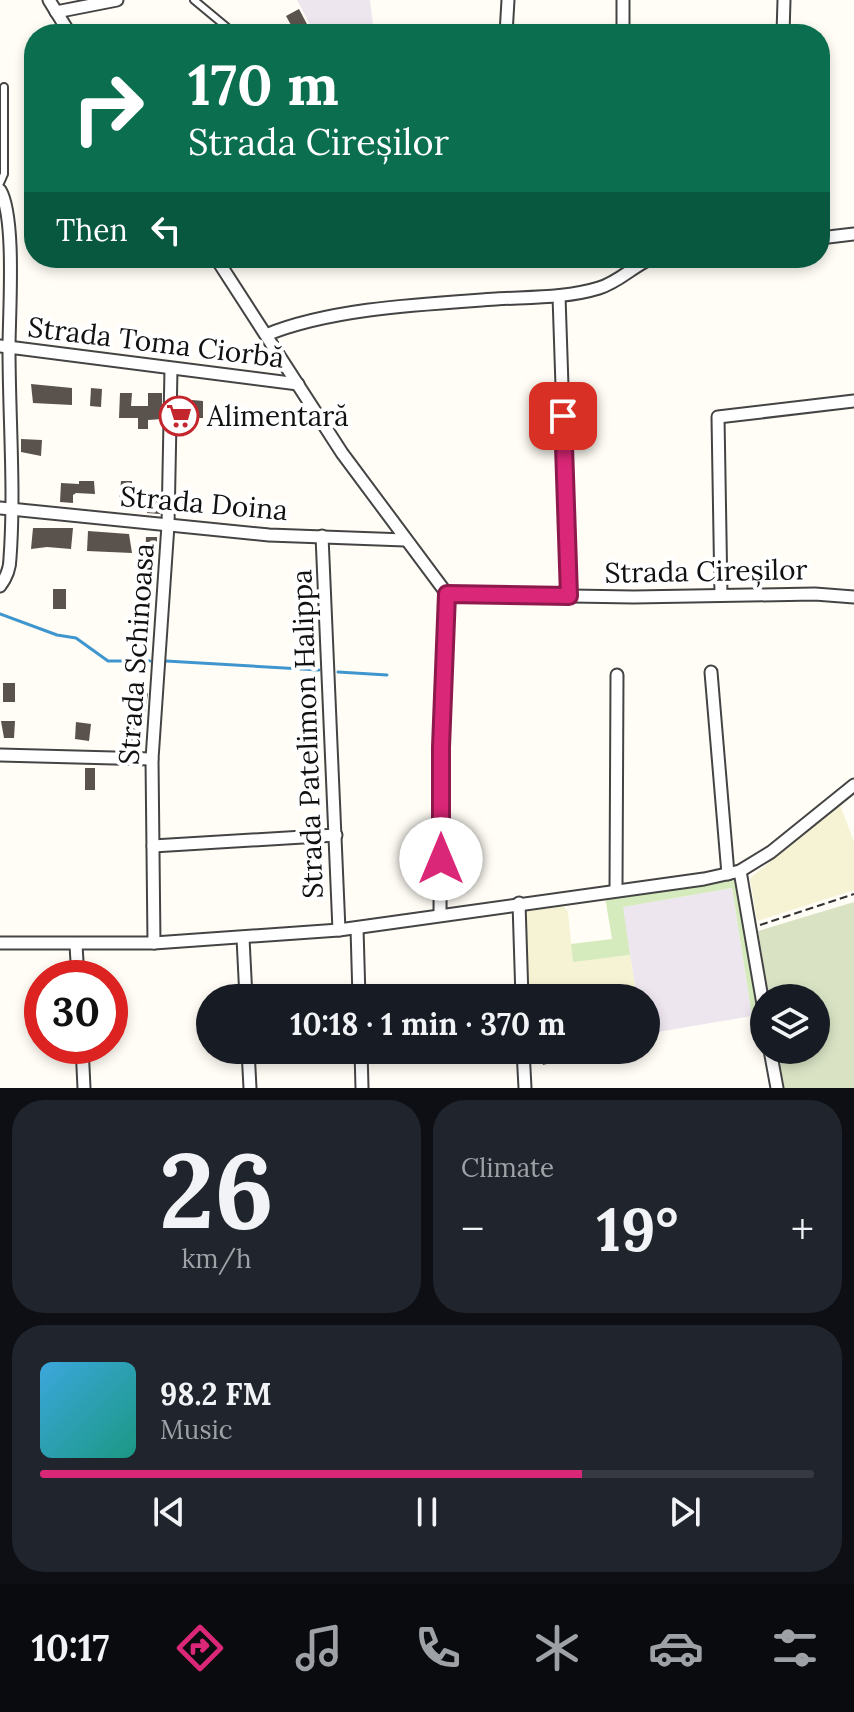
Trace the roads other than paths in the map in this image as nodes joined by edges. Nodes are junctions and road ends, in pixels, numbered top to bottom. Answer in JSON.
{"nodes":[{"id":1,"x":49,"y":0,"type":"edge"},
{"id":2,"x":117,"y":0,"type":"edge"},
{"id":3,"x":194,"y":0,"type":"edge"},
{"id":4,"x":508,"y":0,"type":"edge"},
{"id":5,"x":623,"y":0,"type":"edge"},
{"id":6,"x":784,"y":0,"type":"edge"},
{"id":7,"x":56,"y":12,"type":"junction"},
{"id":8,"x":64,"y":24,"type":"edge"},
{"id":9,"x":223,"y":24,"type":"edge"},
{"id":10,"x":507,"y":24,"type":"edge"},
{"id":11,"x":623,"y":24,"type":"edge"},
{"id":12,"x":783,"y":24,"type":"edge"},
{"id":13,"x":4,"y":87,"type":"dead end"},
{"id":14,"x":0,"y":183,"type":"edge"},
{"id":15,"x":0,"y":190,"type":"edge"},
{"id":16,"x":854,"y":234,"type":"edge"},
{"id":17,"x":830,"y":237,"type":"edge"},
{"id":18,"x":222,"y":268,"type":"edge"},
{"id":19,"x":629,"y":268,"type":"edge"},
{"id":20,"x":559,"y":296,"type":"junction"},
{"id":21,"x":266,"y":335,"type":"junction"},
{"id":22,"x":5,"y":346,"type":"edge"},
{"id":23,"x":171,"y":369,"type":"junction"},
{"id":24,"x":298,"y":384,"type":"junction"},
{"id":25,"x":854,"y":401,"type":"edge"},
{"id":26,"x":5,"y":508,"type":"edge"},
{"id":27,"x":168,"y":525,"type":"junction"},
{"id":28,"x":322,"y":536,"type":"junction"},
{"id":29,"x":405,"y":540,"type":"junction"},
{"id":30,"x":0,"y":586,"type":"edge"},
{"id":31,"x":447,"y":594,"type":"junction"},
{"id":32,"x":721,"y":595,"type":"junction"},
{"id":33,"x":569,"y":596,"type":"junction"},
{"id":34,"x":854,"y":597,"type":"edge"},
{"id":35,"x":711,"y":672,"type":"dead end"},
{"id":36,"x":617,"y":675,"type":"dead end"},
{"id":37,"x":0,"y":755,"type":"edge"},
{"id":38,"x":152,"y":759,"type":"junction"},
{"id":39,"x":854,"y":785,"type":"edge"},
{"id":40,"x":336,"y":835,"type":"junction"},
{"id":41,"x":153,"y":846,"type":"junction"},
{"id":42,"x":734,"y":872,"type":"junction"},
{"id":43,"x":616,"y":890,"type":"junction"},
{"id":44,"x":519,"y":903,"type":"junction"},
{"id":45,"x":440,"y":915,"type":"junction"},
{"id":46,"x":357,"y":928,"type":"junction"},
{"id":47,"x":339,"y":930,"type":"junction"},
{"id":48,"x":243,"y":938,"type":"junction"},
{"id":49,"x":0,"y":943,"type":"edge"},
{"id":50,"x":154,"y":943,"type":"junction"},
{"id":51,"x":76,"y":945,"type":"junction"},
{"id":52,"x":77,"y":960,"type":"edge"},
{"id":53,"x":245,"y":984,"type":"edge"},
{"id":54,"x":359,"y":984,"type":"edge"},
{"id":55,"x":522,"y":984,"type":"edge"},
{"id":56,"x":760,"y":984,"type":"edge"},
{"id":57,"x":83,"y":1064,"type":"edge"},
{"id":58,"x":249,"y":1064,"type":"edge"},
{"id":59,"x":361,"y":1064,"type":"edge"},
{"id":60,"x":524,"y":1064,"type":"edge"},
{"id":61,"x":773,"y":1064,"type":"edge"},
{"id":62,"x":84,"y":1088,"type":"edge"},
{"id":63,"x":250,"y":1088,"type":"edge"},
{"id":64,"x":362,"y":1088,"type":"edge"},
{"id":65,"x":525,"y":1088,"type":"edge"},
{"id":66,"x":777,"y":1088,"type":"edge"}],
"edges":[{"from":1,"to":7,"type":"street"},
{"from":2,"to":7,"type":"street"},
{"from":3,"to":9,"type":"lane"},
{"from":4,"to":10,"type":"street"},
{"from":5,"to":11,"type":"street"},
{"from":6,"to":12,"type":"street"},
{"from":7,"to":8,"type":"street"},
{"from":13,"to":14,"type":"lane"},
{"from":15,"to":22,"type":"street","name":"Strada Toma Ciorbă"},
{"from":16,"to":17,"type":"street"},
{"from":18,"to":21,"type":"street"},
{"from":19,"to":20,"type":"street"},
{"from":20,"to":21,"type":"street"},
{"from":20,"to":33,"type":"street"},
{"from":21,"to":24,"type":"street"},
{"from":22,"to":23,"type":"street","name":"Strada Toma Ciorbă"},
{"from":22,"to":26,"type":"street"},
{"from":23,"to":24,"type":"street","name":"Strada Toma Ciorbă"},
{"from":23,"to":27,"type":"street","name":"Strada Schinoasa"},
{"from":24,"to":29,"type":"street"},
{"from":25,"to":32,"type":"street"},
{"from":26,"to":27,"type":"street","name":"Strada Doina"},
{"from":26,"to":30,"type":"street"},
{"from":27,"to":28,"type":"street","name":"Strada Doina"},
{"from":27,"to":38,"type":"street","name":"Strada Schinoasa"},
{"from":28,"to":29,"type":"street","name":"Strada Doina"},
{"from":28,"to":40,"type":"street","name":"Strada Patelimon Halippa"},
{"from":29,"to":31,"type":"street"},
{"from":31,"to":33,"type":"street","name":"Strada Cireșilor"},
{"from":31,"to":45,"type":"street"},
{"from":32,"to":33,"type":"street","name":"Strada Cireșilor"},
{"from":32,"to":34,"type":"street","name":"Strada Cireșilor"},
{"from":35,"to":42,"type":"street"},
{"from":36,"to":43,"type":"street"},
{"from":37,"to":38,"type":"street"},
{"from":38,"to":41,"type":"street","name":"Strada Schinoasa"},
{"from":39,"to":42,"type":"street"},
{"from":40,"to":41,"type":"street"},
{"from":40,"to":47,"type":"street","name":"Strada Patelimon Halippa"},
{"from":41,"to":50,"type":"street","name":"Strada Schinoasa"},
{"from":42,"to":43,"type":"street"},
{"from":42,"to":56,"type":"street"},
{"from":43,"to":44,"type":"street"},
{"from":44,"to":45,"type":"street"},
{"from":44,"to":55,"type":"street"},
{"from":45,"to":46,"type":"street"},
{"from":46,"to":47,"type":"street"},
{"from":46,"to":54,"type":"street"},
{"from":47,"to":48,"type":"street"},
{"from":48,"to":50,"type":"street"},
{"from":48,"to":53,"type":"street"},
{"from":49,"to":51,"type":"street"},
{"from":50,"to":51,"type":"street"},
{"from":51,"to":52,"type":"street"},
{"from":57,"to":62,"type":"street"},
{"from":58,"to":63,"type":"street"},
{"from":59,"to":64,"type":"street"},
{"from":60,"to":65,"type":"street"},
{"from":61,"to":66,"type":"street"}]}
